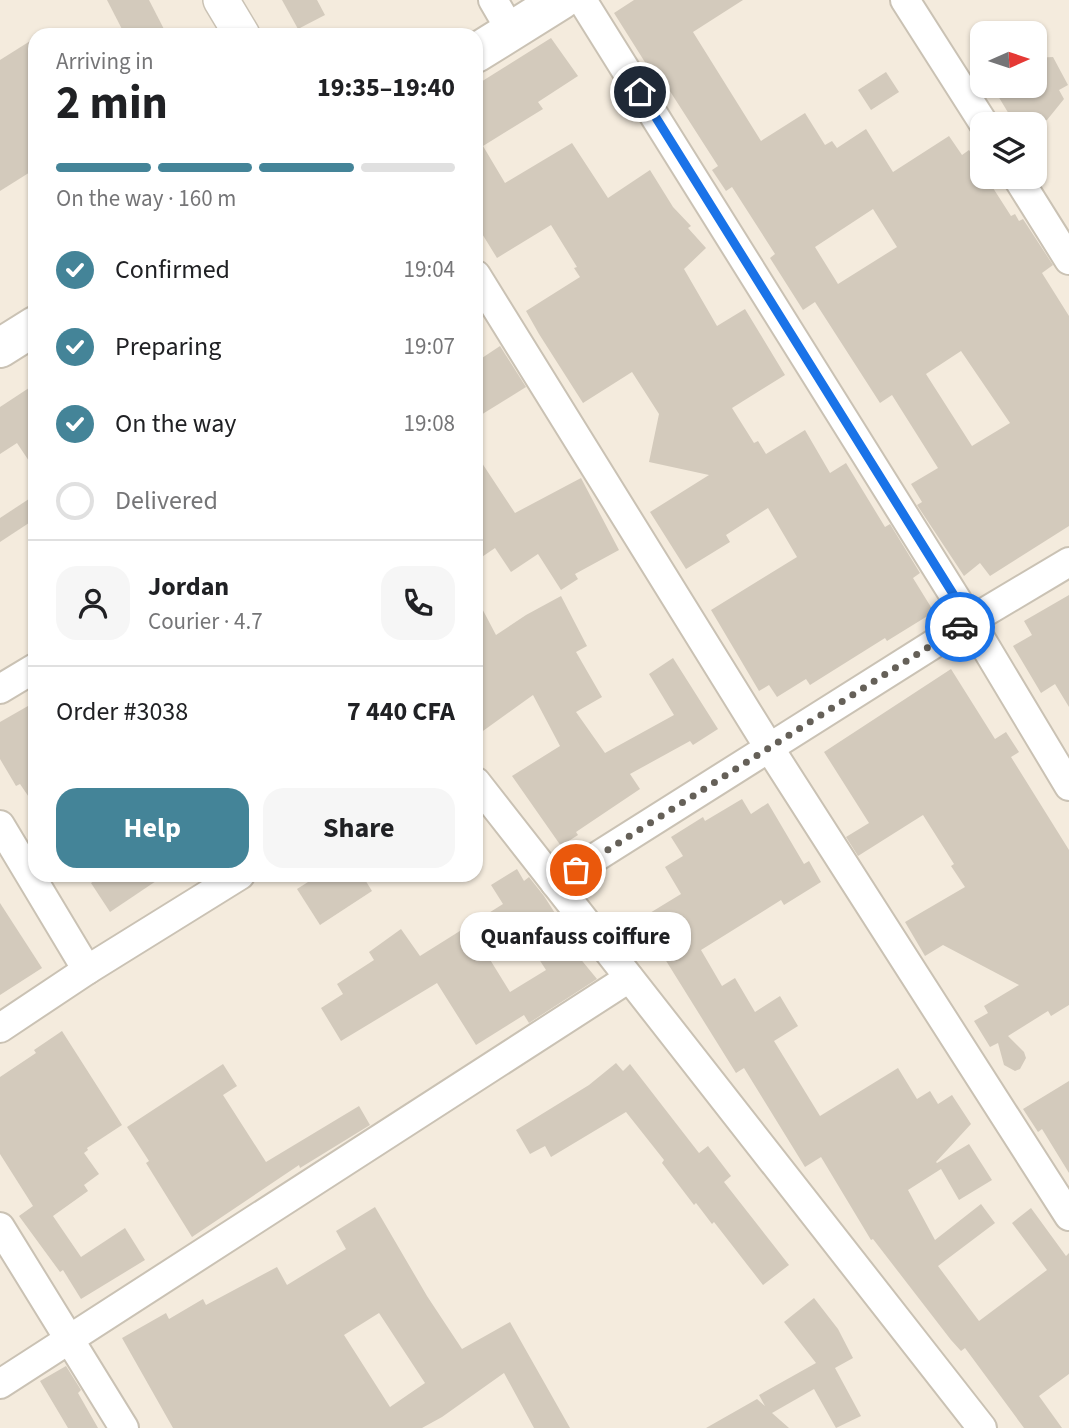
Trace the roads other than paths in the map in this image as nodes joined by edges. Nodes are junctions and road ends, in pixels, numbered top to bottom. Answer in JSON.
{"nodes":[{"id":1,"x":221,"y":0,"type":"edge"},
{"id":2,"x":561,"y":0,"type":"edge"},
{"id":3,"x":582,"y":0,"type":"edge"},
{"id":4,"x":905,"y":0,"type":"edge"},
{"id":5,"x":502,"y":16,"type":"edge"},
{"id":6,"x":238,"y":28,"type":"edge"},
{"id":7,"x":483,"y":42,"type":"edge"},
{"id":8,"x":976,"y":112,"type":"edge"},
{"id":9,"x":1025,"y":189,"type":"edge"},
{"id":10,"x":1068,"y":254,"type":"edge"},
{"id":11,"x":483,"y":286,"type":"edge"},
{"id":12,"x":28,"y":330,"type":"edge"},
{"id":13,"x":0,"y":348,"type":"edge"},
{"id":14,"x":1069,"y":562,"type":"edge"},
{"id":15,"x":970,"y":621,"type":"junction"},
{"id":16,"x":28,"y":672,"type":"edge"},
{"id":17,"x":0,"y":689,"type":"edge"},
{"id":18,"x":770,"y":749,"type":"junction"},
{"id":19,"x":1069,"y":786,"type":"edge"},
{"id":20,"x":483,"y":791,"type":"edge"},
{"id":21,"x":0,"y":825,"type":"edge"},
{"id":22,"x":28,"y":872,"type":"edge"},
{"id":23,"x":34,"y":882,"type":"edge"},
{"id":24,"x":229,"y":882,"type":"edge"},
{"id":25,"x":555,"y":883,"type":"junction"},
{"id":26,"x":87,"y":970,"type":"junction"},
{"id":27,"x":629,"y":978,"type":"junction"},
{"id":28,"x":0,"y":1028,"type":"edge"},
{"id":29,"x":1069,"y":1216,"type":"edge"},
{"id":30,"x":0,"y":1227,"type":"edge"},
{"id":31,"x":70,"y":1338,"type":"junction"},
{"id":32,"x":0,"y":1384,"type":"edge"},
{"id":33,"x":124,"y":1428,"type":"edge"},
{"id":34,"x":982,"y":1428,"type":"edge"}],
"edges":[{"from":1,"to":6,"type":"street"},
{"from":2,"to":5,"type":"main road"},
{"from":3,"to":15,"type":"street"},
{"from":4,"to":8,"type":"street"},
{"from":5,"to":7,"type":"main road"},
{"from":9,"to":10,"type":"street"},
{"from":11,"to":18,"type":"street"},
{"from":12,"to":13,"type":"main road"},
{"from":14,"to":15,"type":"street"},
{"from":15,"to":18,"type":"street"},
{"from":15,"to":19,"type":"street"},
{"from":16,"to":17,"type":"street"},
{"from":18,"to":25,"type":"street"},
{"from":18,"to":29,"type":"street"},
{"from":20,"to":25,"type":"street"},
{"from":21,"to":22,"type":"street"},
{"from":23,"to":26,"type":"street"},
{"from":24,"to":26,"type":"street"},
{"from":25,"to":27,"type":"street"},
{"from":26,"to":28,"type":"street"},
{"from":27,"to":31,"type":"street"},
{"from":27,"to":34,"type":"street"},
{"from":30,"to":31,"type":"street"},
{"from":31,"to":32,"type":"street"},
{"from":31,"to":33,"type":"street"}]}
